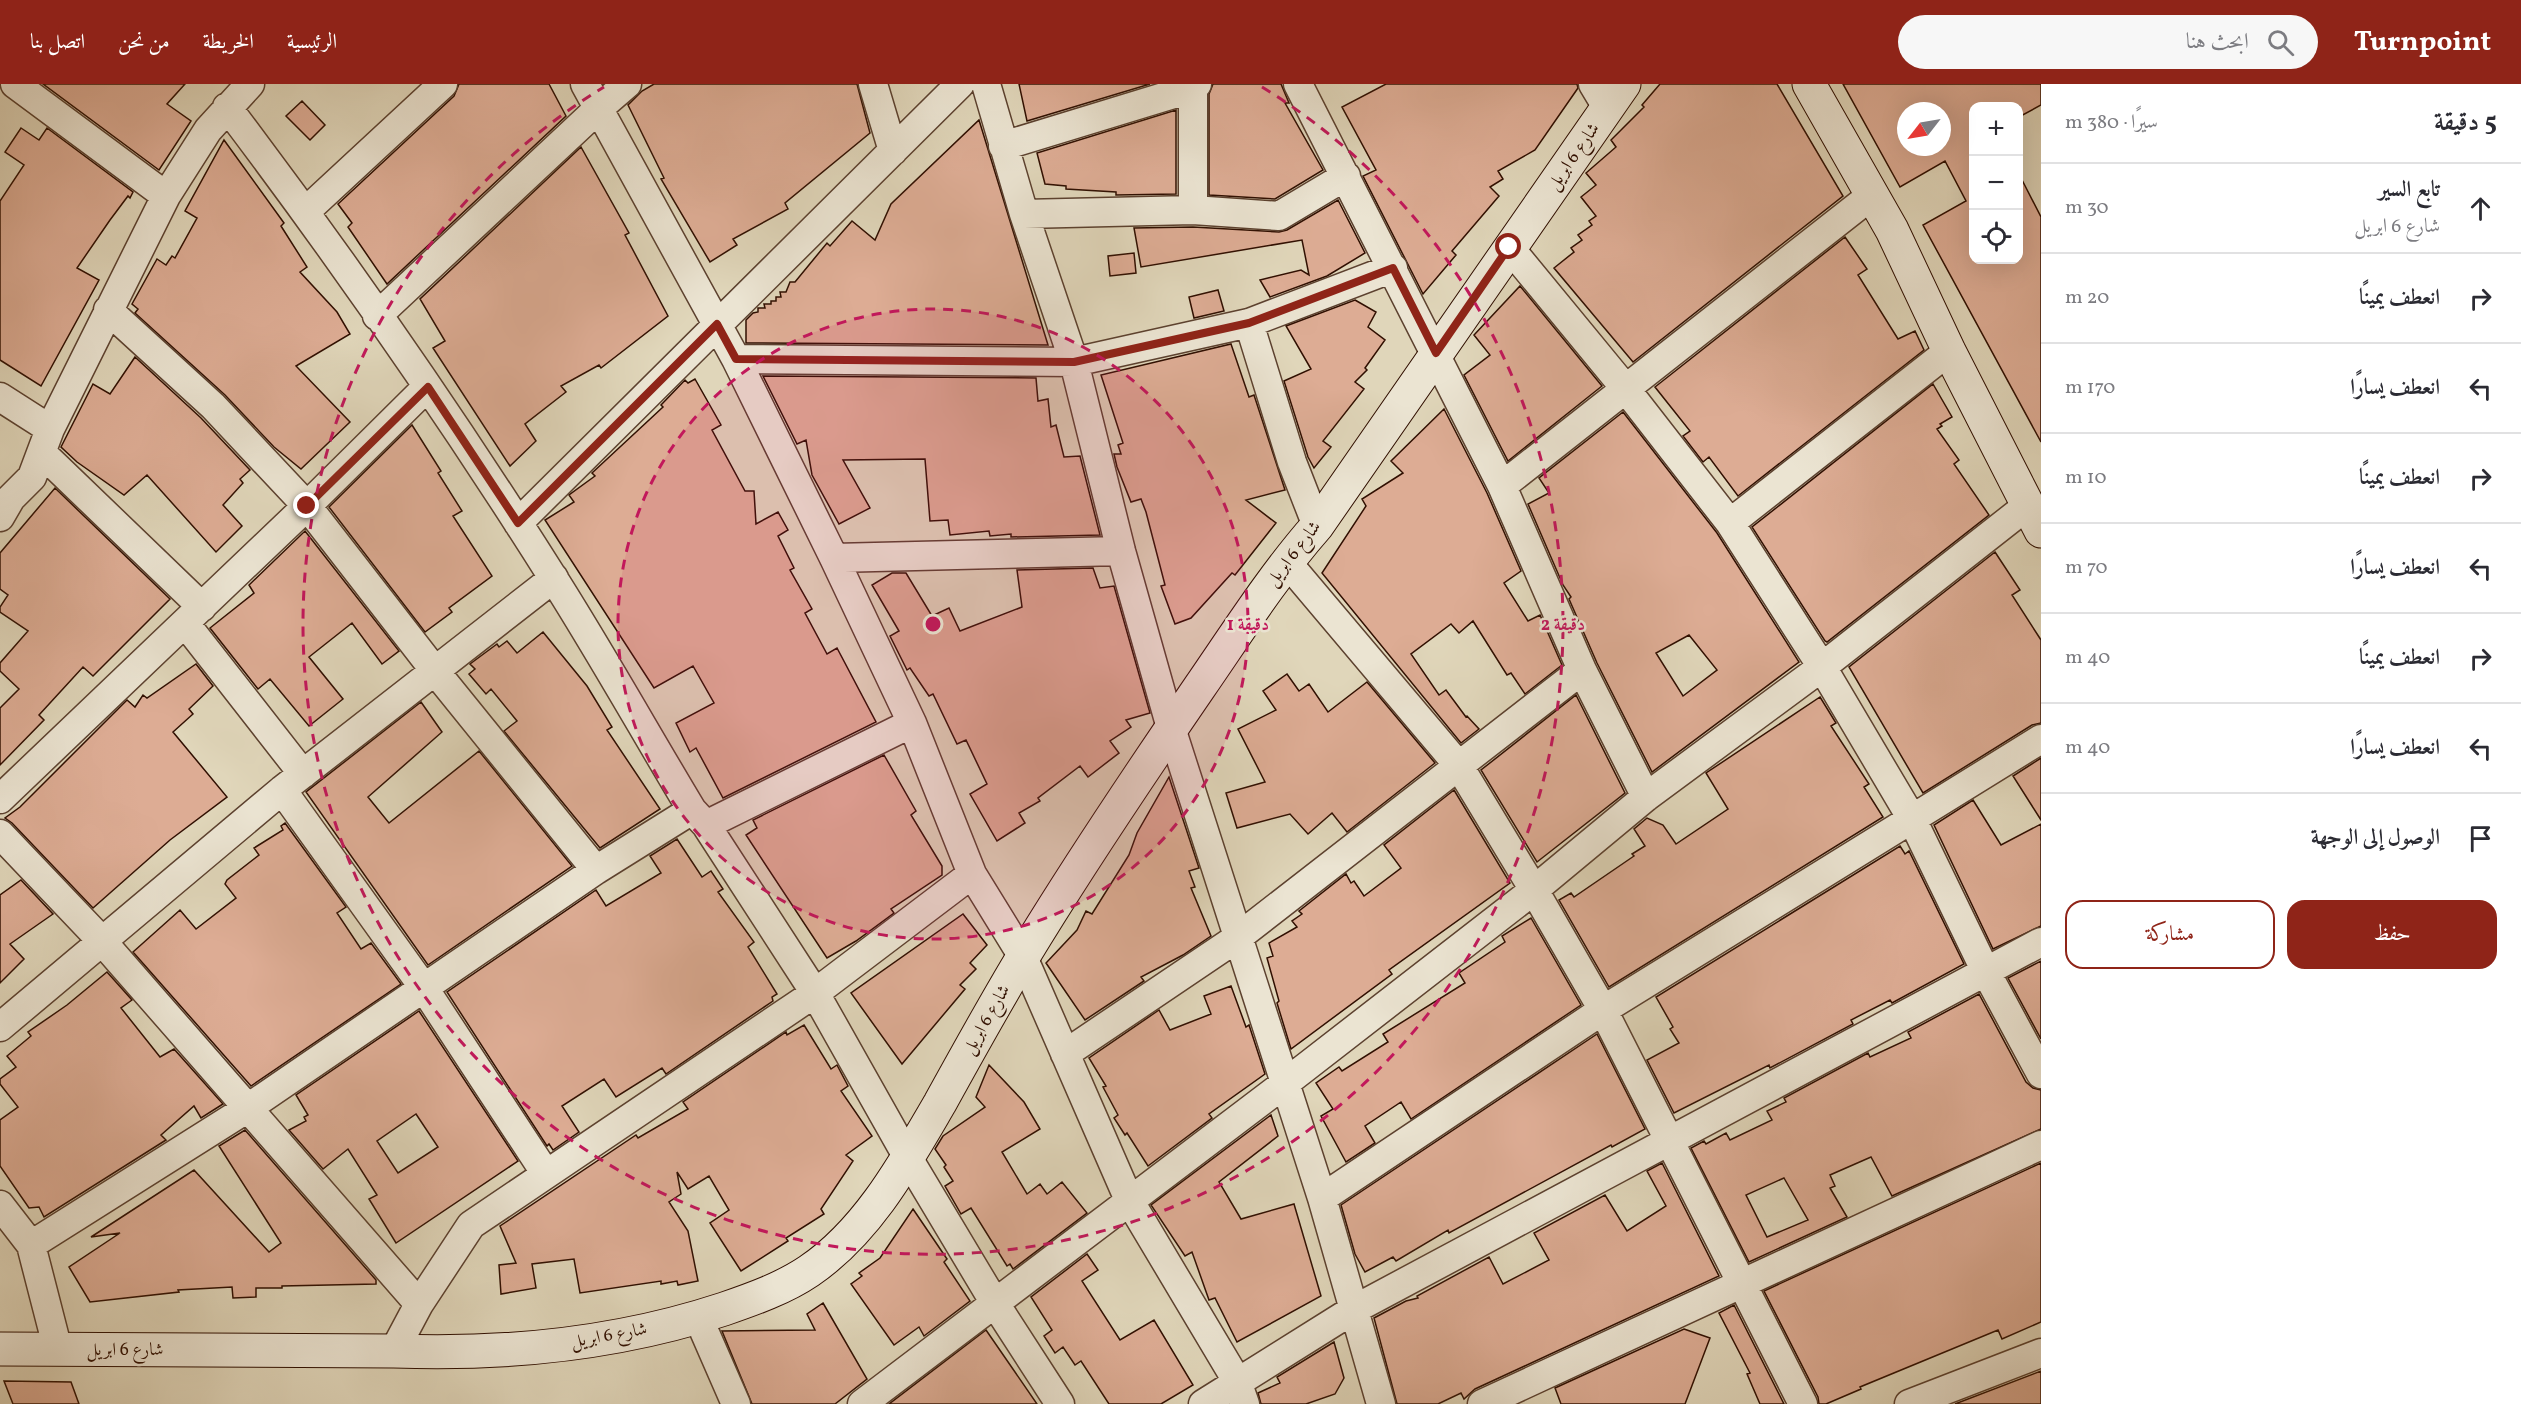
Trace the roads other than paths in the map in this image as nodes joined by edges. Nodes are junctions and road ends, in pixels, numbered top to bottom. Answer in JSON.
{"nodes":[{"id":1,"x":15,"y":84,"type":"edge"},
{"id":2,"x":250,"y":84,"type":"edge"},
{"id":3,"x":443,"y":84,"type":"edge"},
{"id":4,"x":627,"y":84,"type":"edge"},
{"id":5,"x":873,"y":84,"type":"edge"},
{"id":6,"x":960,"y":84,"type":"edge"},
{"id":7,"x":986,"y":84,"type":"edge"},
{"id":8,"x":1298,"y":84,"type":"edge"},
{"id":9,"x":1809,"y":84,"type":"edge"},
{"id":10,"x":1195,"y":86,"type":"edge"},
{"id":11,"x":1608,"y":92,"type":"edge"},
{"id":12,"x":591,"y":96,"type":"edge"},
{"id":13,"x":227,"y":108,"type":"junction"},
{"id":14,"x":1003,"y":146,"type":"junction"},
{"id":15,"x":893,"y":151,"type":"junction"},
{"id":16,"x":1346,"y":176,"type":"junction"},
{"id":17,"x":1872,"y":195,"type":"junction"},
{"id":18,"x":166,"y":196,"type":"junction"},
{"id":19,"x":1193,"y":210,"type":"junction"},
{"id":20,"x":306,"y":211,"type":"junction"},
{"id":21,"x":1024,"y":214,"type":"junction"},
{"id":22,"x":1509,"y":247,"type":"junction"},
{"id":23,"x":1393,"y":268,"type":"junction"},
{"id":24,"x":108,"y":310,"type":"junction"},
{"id":25,"x":377,"y":316,"type":"junction"},
{"id":26,"x":1249,"y":323,"type":"junction"},
{"id":27,"x":717,"y":324,"type":"junction"},
{"id":28,"x":1949,"y":351,"type":"junction"},
{"id":29,"x":1436,"y":353,"type":"junction"},
{"id":30,"x":736,"y":359,"type":"junction"},
{"id":31,"x":1074,"y":362,"type":"junction"},
{"id":32,"x":428,"y":387,"type":"junction"},
{"id":33,"x":1625,"y":388,"type":"junction"},
{"id":34,"x":0,"y":397,"type":"edge"},
{"id":35,"x":46,"y":441,"type":"junction"},
{"id":36,"x":1502,"y":486,"type":"junction"},
{"id":37,"x":307,"y":506,"type":"junction"},
{"id":38,"x":0,"y":517,"type":"edge"},
{"id":39,"x":2034,"y":518,"type":"edge"},
{"id":40,"x":518,"y":523,"type":"junction"},
{"id":41,"x":1730,"y":523,"type":"junction"},
{"id":42,"x":1317,"y":526,"type":"junction"},
{"id":43,"x":1122,"y":550,"type":"junction"},
{"id":44,"x":834,"y":558,"type":"junction"},
{"id":45,"x":1286,"y":561,"type":"junction"},
{"id":46,"x":554,"y":578,"type":"junction"},
{"id":47,"x":193,"y":615,"type":"junction"},
{"id":48,"x":1822,"y":667,"type":"junction"},
{"id":49,"x":1582,"y":670,"type":"junction"},
{"id":50,"x":435,"y":671,"type":"junction"},
{"id":51,"x":912,"y":723,"type":"junction"},
{"id":52,"x":1172,"y":728,"type":"junction"},
{"id":53,"x":2041,"y":739,"type":"edge"},
{"id":54,"x":1459,"y":766,"type":"junction"},
{"id":55,"x":292,"y":782,"type":"junction"},
{"id":56,"x":1646,"y":797,"type":"junction"},
{"id":57,"x":0,"y":799,"type":"edge"},
{"id":58,"x":699,"y":818,"type":"junction"},
{"id":59,"x":1912,"y":819,"type":"junction"},
{"id":60,"x":0,"y":834,"type":"edge"},
{"id":61,"x":596,"y":870,"type":"junction"},
{"id":62,"x":972,"y":874,"type":"junction"},
{"id":63,"x":1534,"y":890,"type":"junction"},
{"id":64,"x":1237,"y":938,"type":"junction"},
{"id":65,"x":101,"y":940,"type":"junction"},
{"id":66,"x":2041,"y":942,"type":"edge"},
{"id":67,"x":1023,"y":957,"type":"junction"},
{"id":68,"x":1986,"y":970,"type":"junction"},
{"id":69,"x":424,"y":988,"type":"junction"},
{"id":70,"x":815,"y":993,"type":"junction"},
{"id":71,"x":1603,"y":1010,"type":"junction"},
{"id":72,"x":0,"y":1027,"type":"edge"},
{"id":73,"x":1065,"y":1054,"type":"junction"},
{"id":74,"x":2041,"y":1074,"type":"edge"},
{"id":75,"x":1284,"y":1084,"type":"junction"},
{"id":76,"x":248,"y":1108,"type":"junction"},
{"id":77,"x":1669,"y":1139,"type":"junction"},
{"id":78,"x":2041,"y":1145,"type":"edge"},
{"id":79,"x":908,"y":1158,"type":"junction"},
{"id":80,"x":546,"y":1174,"type":"junction"},
{"id":81,"x":1322,"y":1198,"type":"junction"},
{"id":82,"x":1129,"y":1200,"type":"junction"},
{"id":83,"x":0,"y":1206,"type":"edge"},
{"id":84,"x":31,"y":1245,"type":"junction"},
{"id":85,"x":1743,"y":1284,"type":"junction"},
{"id":86,"x":419,"y":1304,"type":"junction"},
{"id":87,"x":996,"y":1305,"type":"junction"},
{"id":88,"x":1353,"y":1310,"type":"junction"},
{"id":89,"x":698,"y":1317,"type":"junction"},
{"id":90,"x":0,"y":1349,"type":"edge"},
{"id":91,"x":58,"y":1350,"type":"junction"},
{"id":92,"x":394,"y":1350,"type":"junction"},
{"id":93,"x":2041,"y":1353,"type":"edge"},
{"id":94,"x":1241,"y":1393,"type":"edge"},
{"id":95,"x":736,"y":1404,"type":"edge"},
{"id":96,"x":862,"y":1404,"type":"edge"},
{"id":97,"x":1060,"y":1404,"type":"edge"},
{"id":98,"x":1203,"y":1404,"type":"edge"},
{"id":99,"x":1381,"y":1404,"type":"edge"},
{"id":100,"x":1482,"y":1404,"type":"edge"},
{"id":101,"x":1803,"y":1404,"type":"edge"},
{"id":102,"x":1909,"y":1404,"type":"edge"}],
"edges":[{"from":1,"to":18,"type":"street"},
{"from":2,"to":13,"type":"street"},
{"from":3,"to":20,"type":"street"},
{"from":4,"to":12,"type":"street"},
{"from":5,"to":15,"type":"street"},
{"from":6,"to":15,"type":"street"},
{"from":7,"to":14,"type":"street"},
{"from":8,"to":16,"type":"street"},
{"from":9,"to":17,"type":"street"},
{"from":10,"to":14,"type":"street"},
{"from":10,"to":19,"type":"street"},
{"from":11,"to":22,"type":"street","name":"شارع 6 ابريل"},
{"from":12,"to":25,"type":"street"},
{"from":12,"to":27,"type":"street"},
{"from":13,"to":18,"type":"street"},
{"from":13,"to":20,"type":"street"},
{"from":14,"to":21,"type":"street"},
{"from":15,"to":27,"type":"street"},
{"from":16,"to":19,"type":"street"},
{"from":16,"to":23,"type":"street"},
{"from":17,"to":28,"type":"street"},
{"from":17,"to":33,"type":"street"},
{"from":18,"to":24,"type":"street"},
{"from":19,"to":21,"type":"street"},
{"from":20,"to":25,"type":"street"},
{"from":21,"to":31,"type":"street"},
{"from":22,"to":29,"type":"street","name":"شارع 6 ابريل"},
{"from":22,"to":33,"type":"street"},
{"from":23,"to":26,"type":"street"},
{"from":23,"to":29,"type":"street"},
{"from":24,"to":35,"type":"street"},
{"from":24,"to":37,"type":"street"},
{"from":25,"to":32,"type":"street"},
{"from":26,"to":31,"type":"street"},
{"from":26,"to":42,"type":"street"},
{"from":27,"to":30,"type":"street"},
{"from":27,"to":40,"type":"street"},
{"from":28,"to":39,"type":"street"},
{"from":28,"to":41,"type":"street"},
{"from":29,"to":36,"type":"street"},
{"from":29,"to":42,"type":"street","name":"شارع 6 ابريل"},
{"from":30,"to":31,"type":"street"},
{"from":30,"to":44,"type":"street"},
{"from":31,"to":43,"type":"street"},
{"from":32,"to":37,"type":"street"},
{"from":32,"to":40,"type":"street"},
{"from":33,"to":36,"type":"street"},
{"from":33,"to":41,"type":"street"},
{"from":34,"to":35,"type":"street"},
{"from":35,"to":38,"type":"street"},
{"from":35,"to":47,"type":"street"},
{"from":36,"to":49,"type":"street"},
{"from":37,"to":47,"type":"street"},
{"from":37,"to":50,"type":"street"},
{"from":39,"to":48,"type":"street"},
{"from":40,"to":46,"type":"street"},
{"from":41,"to":48,"type":"street"},
{"from":42,"to":45,"type":"street","name":"شارع 6 ابريل"},
{"from":43,"to":44,"type":"street"},
{"from":43,"to":52,"type":"street"},
{"from":44,"to":51,"type":"street"},
{"from":45,"to":52,"type":"street","name":"شارع 6 ابريل"},
{"from":45,"to":54,"type":"street"},
{"from":46,"to":50,"type":"street"},
{"from":46,"to":58,"type":"street"},
{"from":47,"to":55,"type":"street"},
{"from":47,"to":57,"type":"street"},
{"from":48,"to":56,"type":"street"},
{"from":48,"to":59,"type":"street"},
{"from":49,"to":54,"type":"street"},
{"from":49,"to":56,"type":"street"},
{"from":50,"to":55,"type":"street"},
{"from":50,"to":61,"type":"street"},
{"from":51,"to":58,"type":"street"},
{"from":51,"to":62,"type":"street"},
{"from":52,"to":64,"type":"street"},
{"from":52,"to":67,"type":"street","name":"شارع 6 ابريل"},
{"from":53,"to":59,"type":"street"},
{"from":54,"to":63,"type":"street"},
{"from":54,"to":64,"type":"street"},
{"from":55,"to":65,"type":"street"},
{"from":55,"to":69,"type":"street"},
{"from":56,"to":63,"type":"street"},
{"from":58,"to":61,"type":"street"},
{"from":58,"to":70,"type":"street"},
{"from":59,"to":68,"type":"street"},
{"from":59,"to":71,"type":"street"},
{"from":60,"to":65,"type":"street"},
{"from":61,"to":69,"type":"street"},
{"from":62,"to":67,"type":"street"},
{"from":62,"to":70,"type":"street"},
{"from":63,"to":71,"type":"street"},
{"from":63,"to":75,"type":"street"},
{"from":64,"to":73,"type":"street"},
{"from":64,"to":75,"type":"street"},
{"from":65,"to":72,"type":"street"},
{"from":65,"to":76,"type":"street"},
{"from":66,"to":68,"type":"street"},
{"from":67,"to":73,"type":"street"},
{"from":67,"to":79,"type":"street","name":"شارع 6 ابريل"},
{"from":68,"to":74,"type":"street"},
{"from":68,"to":77,"type":"street"},
{"from":69,"to":76,"type":"street"},
{"from":69,"to":80,"type":"street"},
{"from":70,"to":79,"type":"street"},
{"from":70,"to":80,"type":"street"},
{"from":71,"to":77,"type":"street"},
{"from":71,"to":81,"type":"street"},
{"from":73,"to":82,"type":"street"},
{"from":75,"to":81,"type":"street"},
{"from":75,"to":82,"type":"street"},
{"from":76,"to":84,"type":"street"},
{"from":76,"to":86,"type":"street"},
{"from":77,"to":85,"type":"street"},
{"from":77,"to":88,"type":"street"},
{"from":78,"to":85,"type":"street"},
{"from":79,"to":87,"type":"street"},
{"from":79,"to":89,"type":"street","name":"شارع 6 ابريل"},
{"from":80,"to":86,"type":"street"},
{"from":81,"to":88,"type":"street"},
{"from":82,"to":87,"type":"street"},
{"from":82,"to":94,"type":"street"},
{"from":83,"to":84,"type":"street"},
{"from":84,"to":91,"type":"street"},
{"from":85,"to":100,"type":"street"},
{"from":85,"to":101,"type":"street"},
{"from":86,"to":92,"type":"street"},
{"from":87,"to":96,"type":"street"},
{"from":87,"to":97,"type":"street"},
{"from":88,"to":94,"type":"street"},
{"from":88,"to":99,"type":"street"},
{"from":89,"to":92,"type":"street","name":"شارع 6 ابريل"},
{"from":89,"to":95,"type":"street"},
{"from":90,"to":91,"type":"street","name":"شارع 6 ابريل"},
{"from":91,"to":92,"type":"street","name":"شارع 6 ابريل"},
{"from":93,"to":102,"type":"street"},
{"from":94,"to":98,"type":"street"}]}
